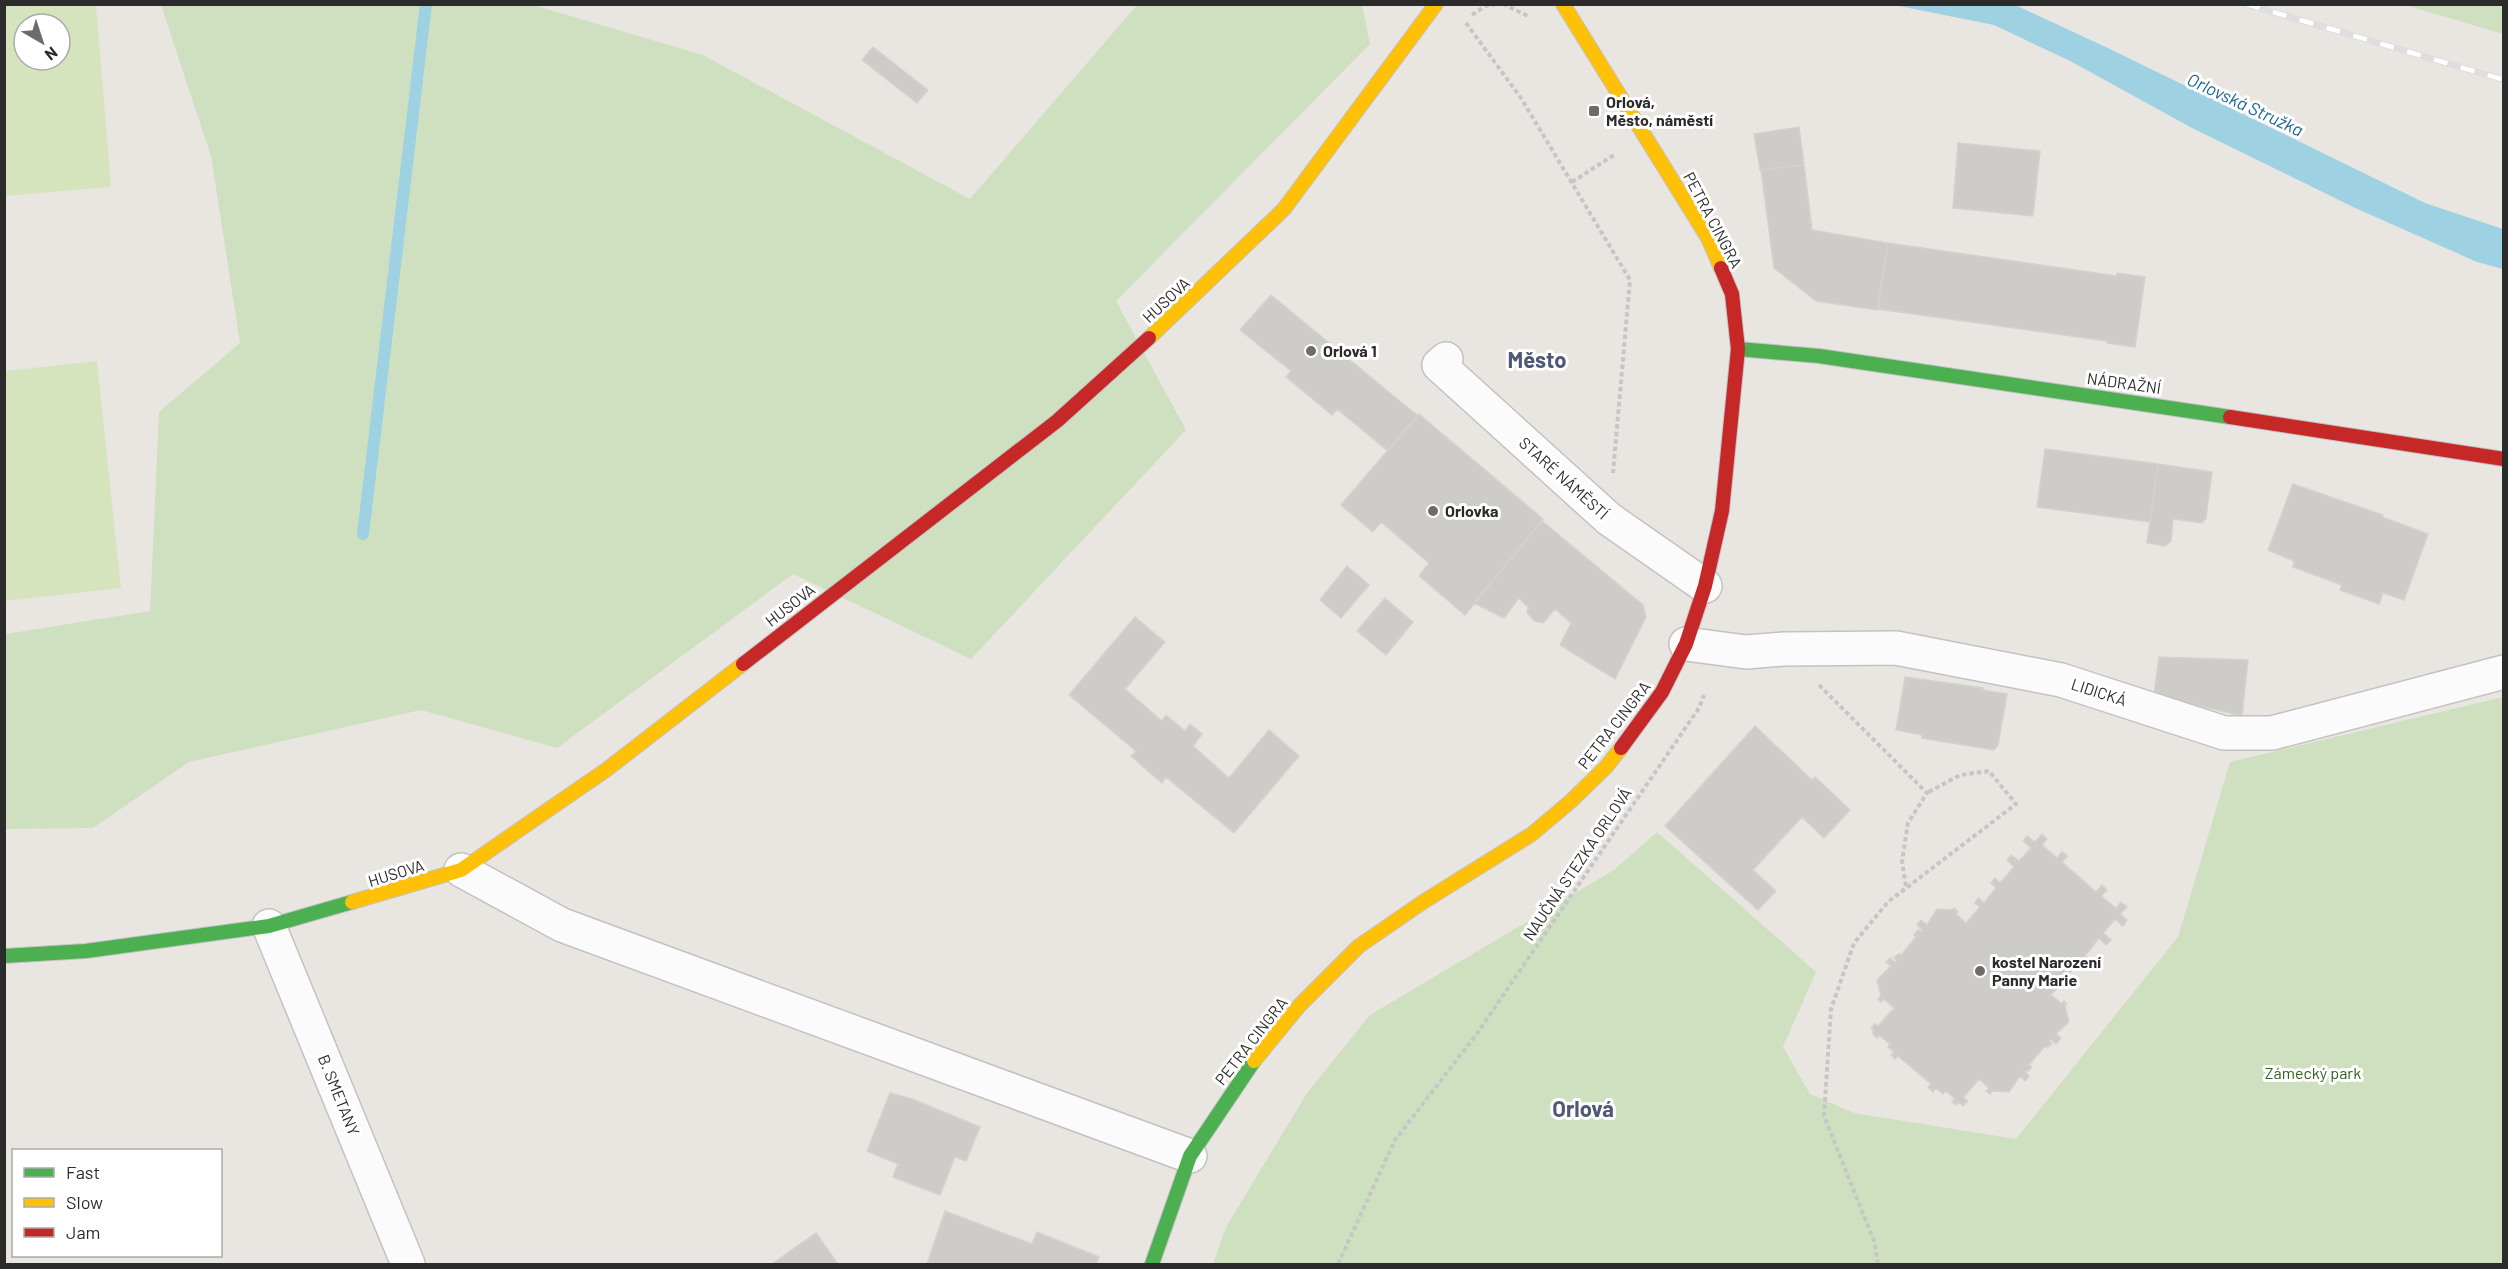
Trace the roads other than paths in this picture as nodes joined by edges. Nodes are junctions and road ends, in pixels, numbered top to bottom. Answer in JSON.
{"nodes":[{"id":1,"x":1436,"y":4,"type":"edge"},
{"id":2,"x":1563,"y":4,"type":"edge"},
{"id":3,"x":1738,"y":349,"type":"junction"},
{"id":4,"x":1446,"y":359,"type":"dead end"},
{"id":5,"x":2504,"y":459,"type":"edge"},
{"id":6,"x":1704,"y":586,"type":"junction"},
{"id":7,"x":1686,"y":644,"type":"junction"},
{"id":8,"x":2504,"y":672,"type":"edge"},
{"id":9,"x":461,"y":870,"type":"junction"},
{"id":10,"x":269,"y":926,"type":"junction"},
{"id":11,"x":4,"y":956,"type":"edge"},
{"id":12,"x":1190,"y":1156,"type":"junction"},
{"id":13,"x":408,"y":1264,"type":"edge"},
{"id":14,"x":1152,"y":1264,"type":"edge"}],
"edges":[{"from":1,"to":9,"type":"street","name":"HUSOVA"},
{"from":2,"to":3,"type":"street","name":"PETRA CINGRA"},
{"from":3,"to":5,"type":"street","name":"NÁDRAŽNÍ"},
{"from":3,"to":6,"type":"street","name":"PETRA CINGRA"},
{"from":4,"to":6,"type":"street","name":"STARÉ NÁMĚSTÍ"},
{"from":6,"to":7,"type":"street","name":"PETRA CINGRA"},
{"from":7,"to":8,"type":"street","name":"LIDICKÁ"},
{"from":7,"to":12,"type":"street","name":"PETRA CINGRA"},
{"from":9,"to":10,"type":"street","name":"HUSOVA"},
{"from":9,"to":12,"type":"street"},
{"from":10,"to":11,"type":"street","name":"HUSOVA"},
{"from":10,"to":13,"type":"street","name":"B. SMETANY"},
{"from":12,"to":14,"type":"street","name":"PETRA CINGRA"}]}
